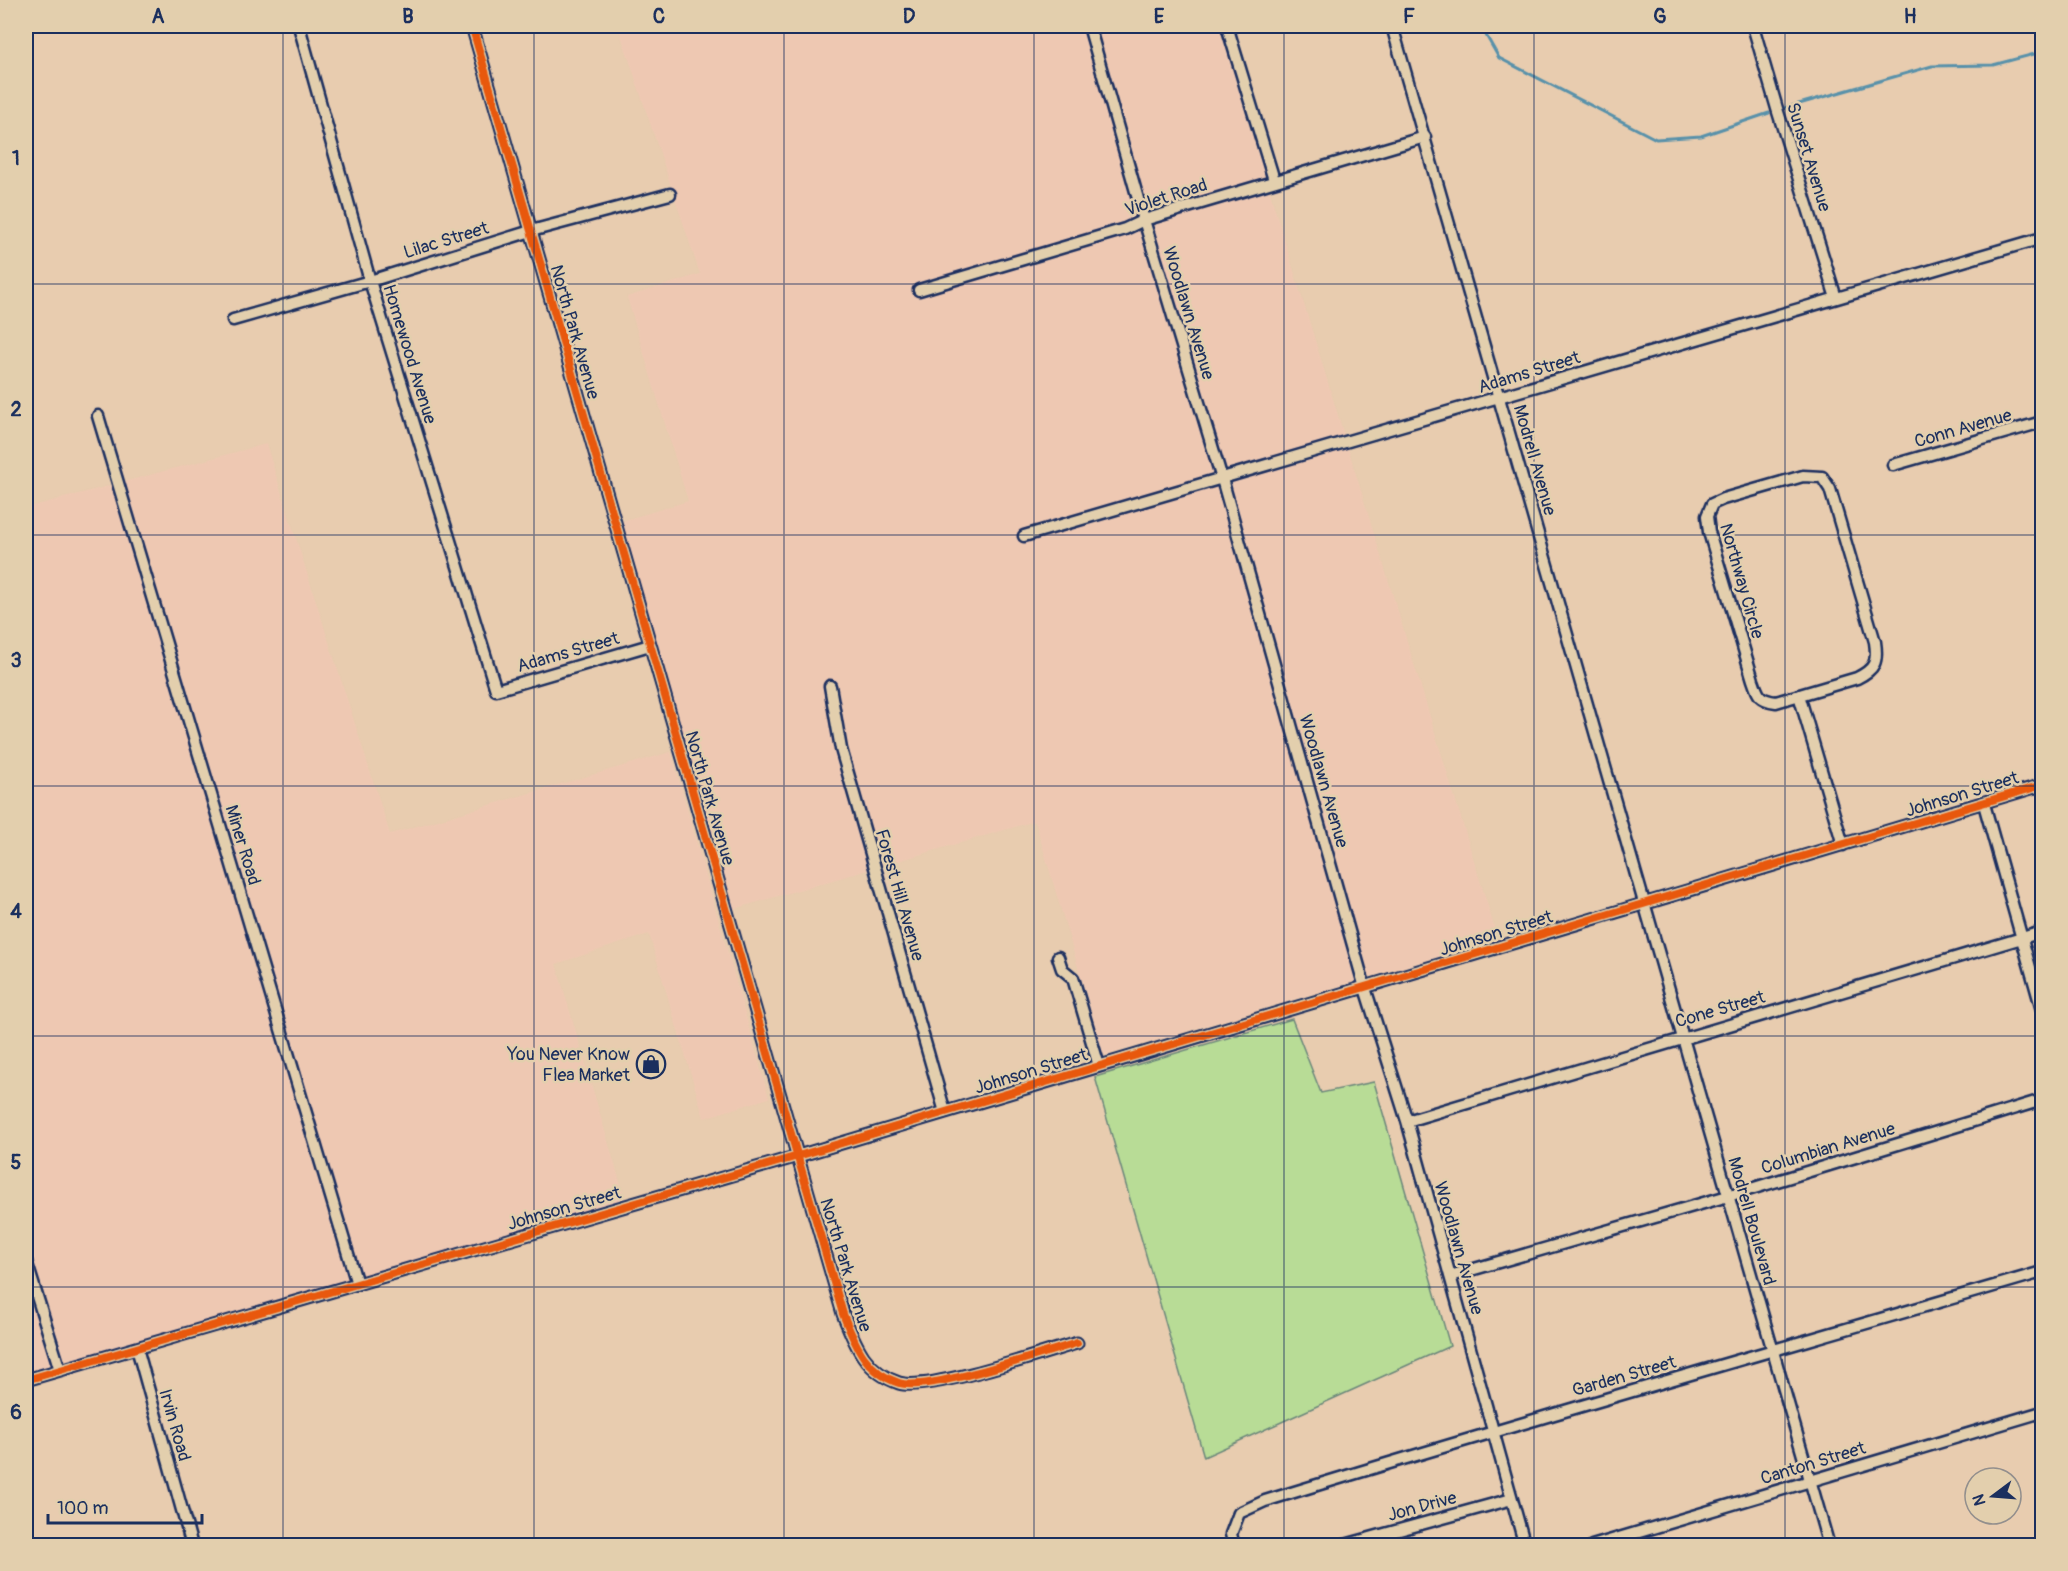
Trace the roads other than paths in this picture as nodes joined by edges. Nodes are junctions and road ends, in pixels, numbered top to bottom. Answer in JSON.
{"nodes":[{"id":1,"x":299,"y":26,"type":"edge"},
{"id":2,"x":472,"y":26,"type":"edge"},
{"id":3,"x":1089,"y":26,"type":"edge"},
{"id":4,"x":1227,"y":26,"type":"edge"},
{"id":5,"x":1392,"y":26,"type":"edge"},
{"id":6,"x":1753,"y":26,"type":"edge"},
{"id":7,"x":1425,"y":137,"type":"junction"},
{"id":8,"x":1274,"y":180,"type":"junction"},
{"id":9,"x":670,"y":194,"type":"dead end"},
{"id":10,"x":1144,"y":220,"type":"junction"},
{"id":11,"x":531,"y":231,"type":"junction"},
{"id":12,"x":2043,"y":238,"type":"edge"},
{"id":13,"x":370,"y":281,"type":"junction"},
{"id":14,"x":918,"y":290,"type":"dead end"},
{"id":15,"x":1836,"y":298,"type":"junction"},
{"id":16,"x":233,"y":320,"type":"dead end"},
{"id":17,"x":1500,"y":398,"type":"junction"},
{"id":18,"x":98,"y":416,"type":"dead end"},
{"id":19,"x":2043,"y":422,"type":"edge"},
{"id":20,"x":1893,"y":465,"type":"dead end"},
{"id":21,"x":1222,"y":479,"type":"junction"},
{"id":22,"x":1024,"y":536,"type":"dead end"},
{"id":23,"x":650,"y":645,"type":"junction"},
{"id":24,"x":830,"y":686,"type":"dead end"},
{"id":25,"x":496,"y":690,"type":"joint"},
{"id":26,"x":1799,"y":695,"type":"junction"},
{"id":27,"x":2043,"y":785,"type":"edge"},
{"id":28,"x":1984,"y":804,"type":"junction"},
{"id":29,"x":1843,"y":845,"type":"junction"},
{"id":30,"x":1646,"y":904,"type":"junction"},
{"id":31,"x":2043,"y":932,"type":"edge"},
{"id":32,"x":2022,"y":938,"type":"junction"},
{"id":33,"x":1058,"y":957,"type":"dead end"},
{"id":34,"x":1365,"y":988,"type":"junction"},
{"id":35,"x":2043,"y":1010,"type":"edge"},
{"id":36,"x":1683,"y":1037,"type":"junction"},
{"id":37,"x":1099,"y":1066,"type":"junction"},
{"id":38,"x":2043,"y":1100,"type":"edge"},
{"id":39,"x":945,"y":1112,"type":"junction"},
{"id":40,"x":1407,"y":1121,"type":"junction"},
{"id":41,"x":798,"y":1156,"type":"junction"},
{"id":42,"x":1728,"y":1196,"type":"junction"},
{"id":43,"x":26,"y":1261,"type":"edge"},
{"id":44,"x":2043,"y":1272,"type":"edge"},
{"id":45,"x":1450,"y":1276,"type":"junction"},
{"id":46,"x":357,"y":1284,"type":"junction"},
{"id":47,"x":1077,"y":1343,"type":"dead end"},
{"id":48,"x":137,"y":1348,"type":"junction"},
{"id":49,"x":1773,"y":1352,"type":"junction"},
{"id":50,"x":60,"y":1370,"type":"junction"},
{"id":51,"x":26,"y":1380,"type":"edge"},
{"id":52,"x":2043,"y":1412,"type":"edge"},
{"id":53,"x":1493,"y":1431,"type":"junction"},
{"id":54,"x":1810,"y":1482,"type":"junction"},
{"id":55,"x":1512,"y":1499,"type":"junction"},
{"id":56,"x":1232,"y":1540,"type":"edge"},
{"id":57,"x":192,"y":1545,"type":"edge"},
{"id":58,"x":1341,"y":1545,"type":"edge"},
{"id":59,"x":1525,"y":1545,"type":"edge"},
{"id":60,"x":1592,"y":1545,"type":"edge"},
{"id":61,"x":1829,"y":1545,"type":"edge"}],
"edges":[{"from":1,"to":13,"type":"street","name":"Homewood Avenue"},
{"from":2,"to":11,"type":"street","name":"North Park Avenue"},
{"from":3,"to":10,"type":"street","name":"Woodlawn Avenue"},
{"from":4,"to":8,"type":"street"},
{"from":5,"to":7,"type":"street","name":"Modrell Avenue"},
{"from":6,"to":15,"type":"street","name":"Sunset Avenue"},
{"from":7,"to":8,"type":"street","name":"Violet Road"},
{"from":7,"to":17,"type":"street","name":"Modrell Avenue"},
{"from":8,"to":10,"type":"street","name":"Violet Road"},
{"from":9,"to":11,"type":"street","name":"Lilac Street"},
{"from":10,"to":14,"type":"street","name":"Violet Road"},
{"from":10,"to":21,"type":"street","name":"Woodlawn Avenue"},
{"from":11,"to":13,"type":"street","name":"Lilac Street"},
{"from":11,"to":23,"type":"street","name":"North Park Avenue"},
{"from":12,"to":15,"type":"street","name":"Adams Street"},
{"from":13,"to":16,"type":"street","name":"Lilac Street"},
{"from":13,"to":25,"type":"street","name":"Homewood Avenue"},
{"from":15,"to":17,"type":"street","name":"Adams Street"},
{"from":17,"to":21,"type":"street","name":"Adams Street"},
{"from":17,"to":30,"type":"street","name":"Modrell Avenue"},
{"from":18,"to":46,"type":"street","name":"Miner Road"},
{"from":19,"to":20,"type":"street","name":"Conn Avenue"},
{"from":21,"to":22,"type":"street","name":"Adams Street"},
{"from":21,"to":34,"type":"street","name":"Woodlawn Avenue"},
{"from":23,"to":25,"type":"street","name":"Adams Street"},
{"from":23,"to":41,"type":"street","name":"North Park Avenue"},
{"from":24,"to":39,"type":"street","name":"Forest Hill Avenue"},
{"from":26,"to":26,"type":"street","name":"Northway Circle"},
{"from":26,"to":29,"type":"street"},
{"from":27,"to":28,"type":"street","name":"Johnson Street"},
{"from":28,"to":29,"type":"street","name":"Johnson Street"},
{"from":28,"to":32,"type":"street"},
{"from":29,"to":30,"type":"street","name":"Johnson Street"},
{"from":30,"to":34,"type":"street","name":"Johnson Street"},
{"from":30,"to":36,"type":"street","name":"Modrell Boulevard"},
{"from":31,"to":32,"type":"street","name":"Cone Street"},
{"from":32,"to":35,"type":"street"},
{"from":32,"to":36,"type":"street","name":"Cone Street"},
{"from":33,"to":37,"type":"street"},
{"from":34,"to":37,"type":"street","name":"Johnson Street"},
{"from":34,"to":40,"type":"street","name":"Woodlawn Avenue"},
{"from":36,"to":40,"type":"street","name":"Cone Street"},
{"from":36,"to":42,"type":"street","name":"Modrell Boulevard"},
{"from":37,"to":39,"type":"street","name":"Johnson Street"},
{"from":38,"to":42,"type":"street","name":"Columbian Avenue"},
{"from":39,"to":41,"type":"street","name":"Johnson Street"},
{"from":40,"to":45,"type":"street","name":"Woodlawn Avenue"},
{"from":41,"to":46,"type":"street","name":"Johnson Street"},
{"from":41,"to":47,"type":"street","name":"North Park Avenue"},
{"from":42,"to":45,"type":"street","name":"Columbian Avenue"},
{"from":42,"to":49,"type":"street","name":"Modrell Boulevard"},
{"from":43,"to":50,"type":"street"},
{"from":44,"to":49,"type":"street","name":"Garden Street"},
{"from":45,"to":53,"type":"street","name":"Woodlawn Avenue"},
{"from":46,"to":48,"type":"street","name":"Johnson Street"},
{"from":48,"to":50,"type":"street","name":"Johnson Street"},
{"from":48,"to":57,"type":"street","name":"Irvin Road"},
{"from":49,"to":53,"type":"street","name":"Garden Street"},
{"from":49,"to":54,"type":"street","name":"Modrell Boulevard"},
{"from":50,"to":51,"type":"street","name":"Johnson Street"},
{"from":52,"to":54,"type":"street","name":"Canton Street"},
{"from":53,"to":55,"type":"street","name":"Woodlawn Avenue"},
{"from":53,"to":56,"type":"street","name":"Garden Street"},
{"from":54,"to":60,"type":"street","name":"Canton Street"},
{"from":54,"to":61,"type":"street","name":"Modrell Boulevard"},
{"from":55,"to":58,"type":"street","name":"Jon Drive"},
{"from":55,"to":59,"type":"street","name":"Woodlawn Avenue"}]}
